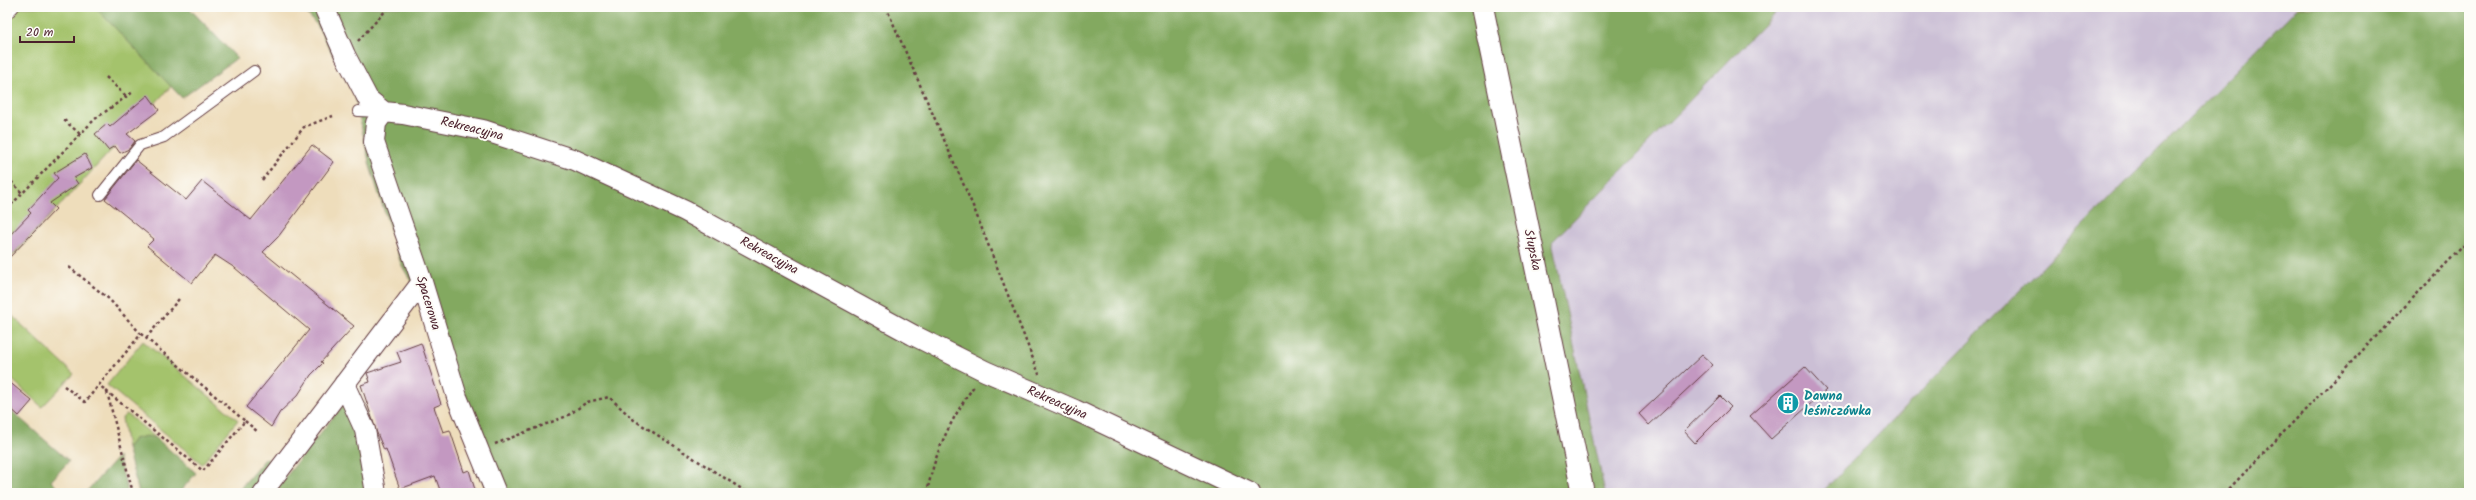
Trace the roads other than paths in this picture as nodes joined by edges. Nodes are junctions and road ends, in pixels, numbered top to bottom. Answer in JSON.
{"nodes":[{"id":1,"x":14,"y":7,"type":"edge"},
{"id":2,"x":324,"y":7,"type":"edge"},
{"id":3,"x":1482,"y":7,"type":"edge"},
{"id":4,"x":7,"y":14,"type":"edge"},
{"id":5,"x":254,"y":71,"type":"dead end"},
{"id":6,"x":358,"y":111,"type":"dead end"},
{"id":7,"x":384,"y":112,"type":"junction"},
{"id":8,"x":100,"y":195,"type":"dead end"},
{"id":9,"x":422,"y":282,"type":"junction"},
{"id":10,"x":344,"y":384,"type":"junction"},
{"id":11,"x":265,"y":487,"type":"edge"},
{"id":12,"x":376,"y":493,"type":"edge"},
{"id":13,"x":496,"y":493,"type":"edge"},
{"id":14,"x":1250,"y":493,"type":"edge"},
{"id":15,"x":1583,"y":493,"type":"edge"}],
"edges":[{"from":1,"to":4,"type":"lane"},
{"from":2,"to":7,"type":"street"},
{"from":3,"to":15,"type":"street","name":"Słupska"},
{"from":5,"to":8,"type":"lane"},
{"from":6,"to":7,"type":"lane"},
{"from":7,"to":9,"type":"street","name":"Spacerowa"},
{"from":7,"to":14,"type":"street","name":"Rekreacyjna"},
{"from":9,"to":10,"type":"street"},
{"from":9,"to":13,"type":"street","name":"Spacerowa"},
{"from":10,"to":11,"type":"street"},
{"from":10,"to":12,"type":"street"}]}
